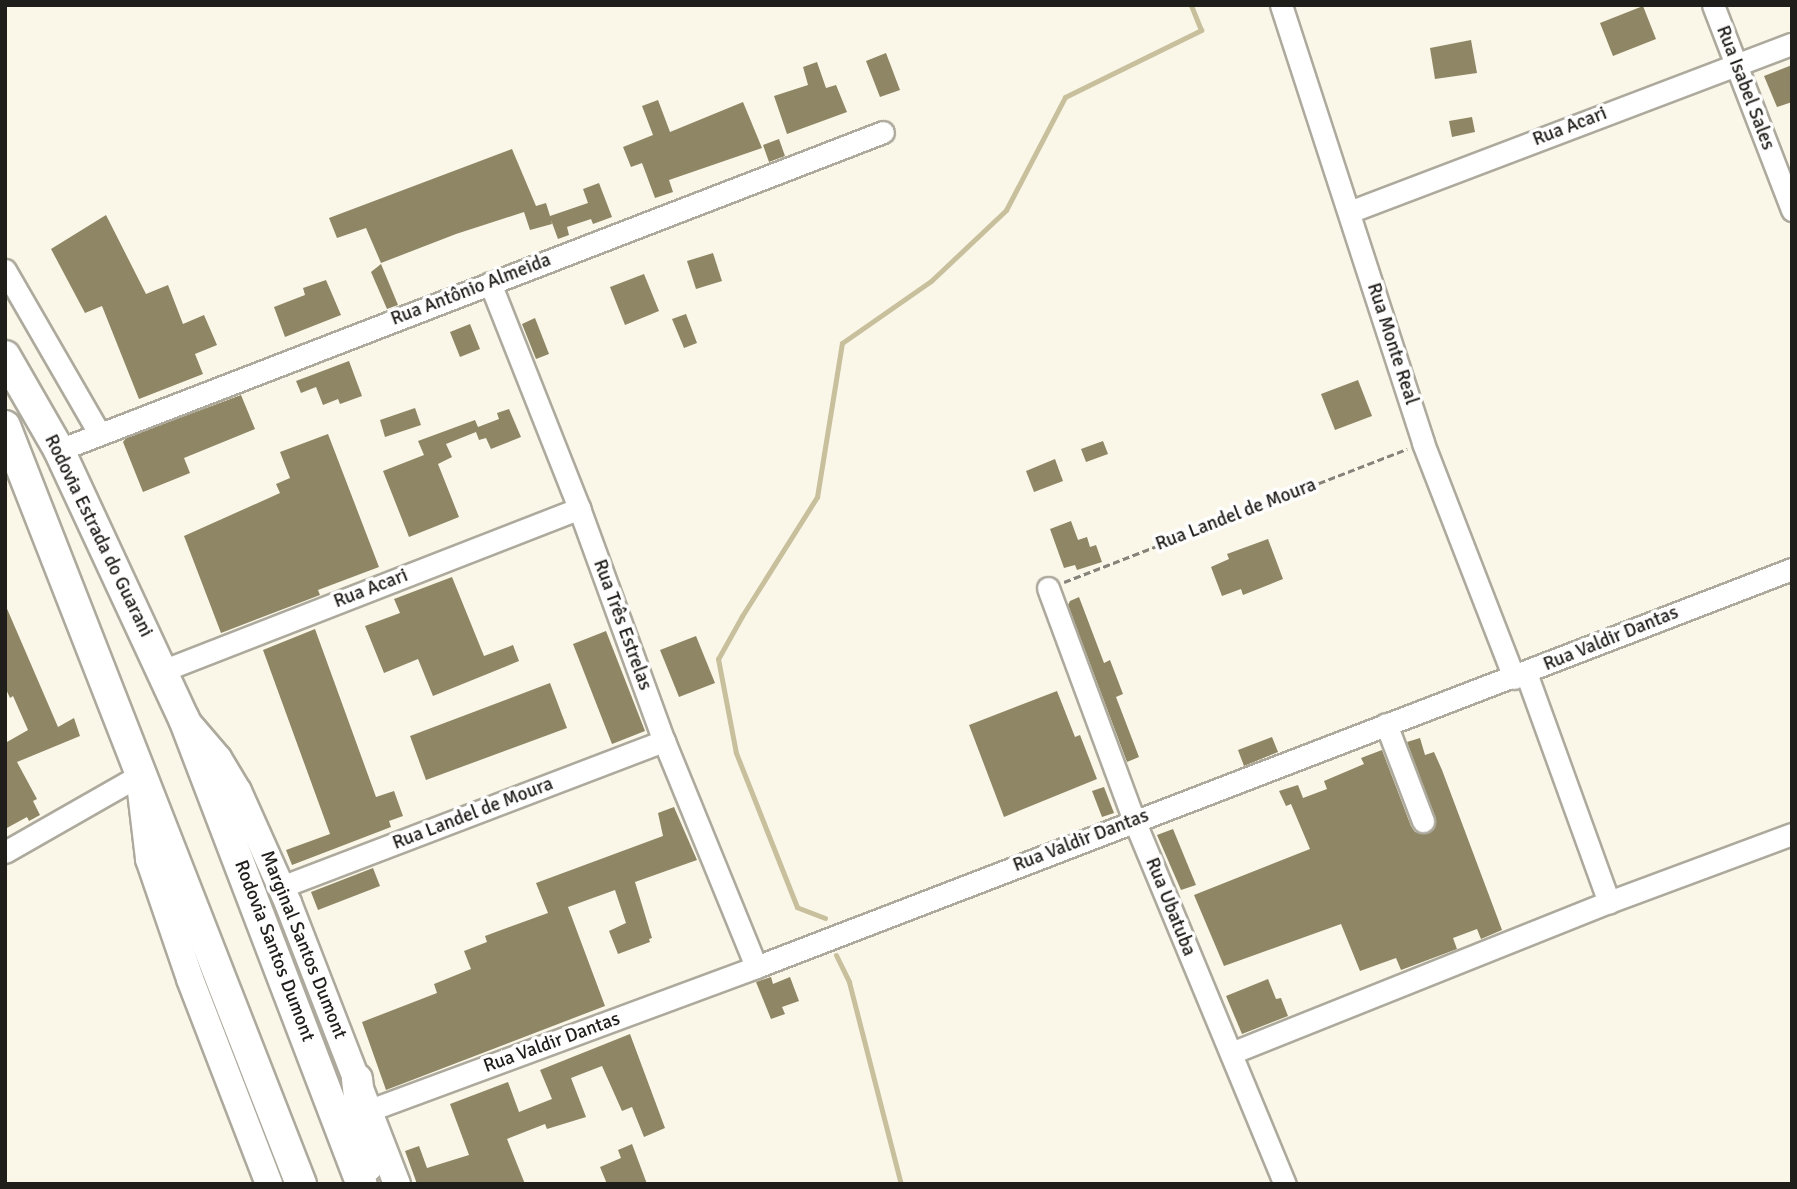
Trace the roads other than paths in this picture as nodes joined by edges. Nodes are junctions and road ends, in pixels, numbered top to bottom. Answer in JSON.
{"nodes":[{"id":1,"x":1281,"y":5,"type":"edge"},
{"id":2,"x":1713,"y":5,"type":"edge"},
{"id":3,"x":1792,"y":44,"type":"edge"},
{"id":4,"x":1736,"y":64,"type":"junction"},
{"id":5,"x":883,"y":132,"type":"dead end"},
{"id":6,"x":1792,"y":210,"type":"edge"},
{"id":7,"x":1349,"y":212,"type":"junction"},
{"id":8,"x":5,"y":270,"type":"edge"},
{"id":9,"x":490,"y":283,"type":"junction"},
{"id":10,"x":5,"y":356,"type":"edge"},
{"id":11,"x":5,"y":426,"type":"edge"},
{"id":12,"x":99,"y":433,"type":"junction"},
{"id":13,"x":59,"y":450,"type":"junction"},
{"id":14,"x":579,"y":508,"type":"junction"},
{"id":15,"x":1792,"y":569,"type":"edge"},
{"id":16,"x":1048,"y":588,"type":"road end"},
{"id":17,"x":162,"y":671,"type":"junction"},
{"id":18,"x":1520,"y":675,"type":"junction"},
{"id":19,"x":184,"y":719,"type":"junction"},
{"id":20,"x":1385,"y":724,"type":"junction"},
{"id":21,"x":664,"y":741,"type":"junction"},
{"id":22,"x":140,"y":775,"type":"junction"},
{"id":23,"x":1134,"y":820,"type":"junction"},
{"id":24,"x":1423,"y":821,"type":"dead end"},
{"id":25,"x":1792,"y":834,"type":"edge"},
{"id":26,"x":5,"y":852,"type":"edge"},
{"id":27,"x":281,"y":887,"type":"junction"},
{"id":28,"x":1609,"y":902,"type":"junction"},
{"id":29,"x":756,"y":967,"type":"junction"},
{"id":30,"x":1231,"y":1053,"type":"junction"},
{"id":31,"x":357,"y":1079,"type":"junction"},
{"id":32,"x":370,"y":1110,"type":"junction"},
{"id":33,"x":269,"y":1184,"type":"edge"},
{"id":34,"x":301,"y":1184,"type":"edge"},
{"id":35,"x":362,"y":1184,"type":"edge"},
{"id":36,"x":368,"y":1184,"type":"edge"},
{"id":37,"x":397,"y":1184,"type":"edge"},
{"id":38,"x":1285,"y":1184,"type":"edge"}],
"edges":[{"from":1,"to":7,"type":"street","name":"Rua Monte Real"},
{"from":2,"to":4,"type":"street","name":"Rua Isabel Sales"},
{"from":3,"to":4,"type":"street","name":"Rua Acari"},
{"from":4,"to":6,"type":"street","name":"Rua Isabel Sales"},
{"from":4,"to":7,"type":"street","name":"Rua Acari"},
{"from":5,"to":9,"type":"street","name":"Rua Antônio Almeida"},
{"from":7,"to":18,"type":"street","name":"Rua Monte Real"},
{"from":8,"to":12,"type":"street"},
{"from":9,"to":12,"type":"street","name":"Rua Antônio Almeida"},
{"from":9,"to":14,"type":"street","name":"Rua Três Estrelas"},
{"from":10,"to":13,"type":"highway","name":"Rodovia Estrada do Guarani"},
{"from":11,"to":22,"type":"highway","name":"Rodovia Estrada do Guarani"},
{"from":12,"to":13,"type":"street","name":"Rua Antônio Almeida"},
{"from":13,"to":17,"type":"highway","name":"Rodovia Estrada do Guarani"},
{"from":14,"to":17,"type":"street","name":"Rua Acari"},
{"from":14,"to":21,"type":"street","name":"Rua Três Estrelas"},
{"from":15,"to":18,"type":"street","name":"Rua Valdir Dantas"},
{"from":16,"to":23,"type":"street","name":"Rua Ubatuba"},
{"from":17,"to":19,"type":"highway","name":"Rodovia Estrada do Guarani"},
{"from":18,"to":20,"type":"street","name":"Rua Valdir Dantas"},
{"from":18,"to":28,"type":"street","name":"Rua Monte Real"},
{"from":19,"to":27,"type":"main road","name":"Marginal Santos Dumont"},
{"from":19,"to":35,"type":"highway","name":"Rodovia Santos Dumont"},
{"from":20,"to":23,"type":"street","name":"Rua Valdir Dantas"},
{"from":20,"to":24,"type":"street"},
{"from":21,"to":27,"type":"street","name":"Rua Landel de Moura"},
{"from":21,"to":29,"type":"street","name":"Rua Três Estrelas"},
{"from":22,"to":26,"type":"street"},
{"from":22,"to":33,"type":"main road"},
{"from":22,"to":34,"type":"highway"},
{"from":23,"to":29,"type":"street","name":"Rua Valdir Dantas"},
{"from":23,"to":30,"type":"street","name":"Rua Ubatuba"},
{"from":25,"to":28,"type":"street"},
{"from":27,"to":31,"type":"main road","name":"Marginal Santos Dumont"},
{"from":28,"to":30,"type":"street"},
{"from":29,"to":32,"type":"street","name":"Rua Valdir Dantas"},
{"from":30,"to":38,"type":"street","name":"Rua Ubatuba"},
{"from":31,"to":32,"type":"main road","name":"Marginal Santos Dumont"},
{"from":31,"to":36,"type":"highway"},
{"from":32,"to":37,"type":"main road","name":"Marginal Santos Dumont"}]}
